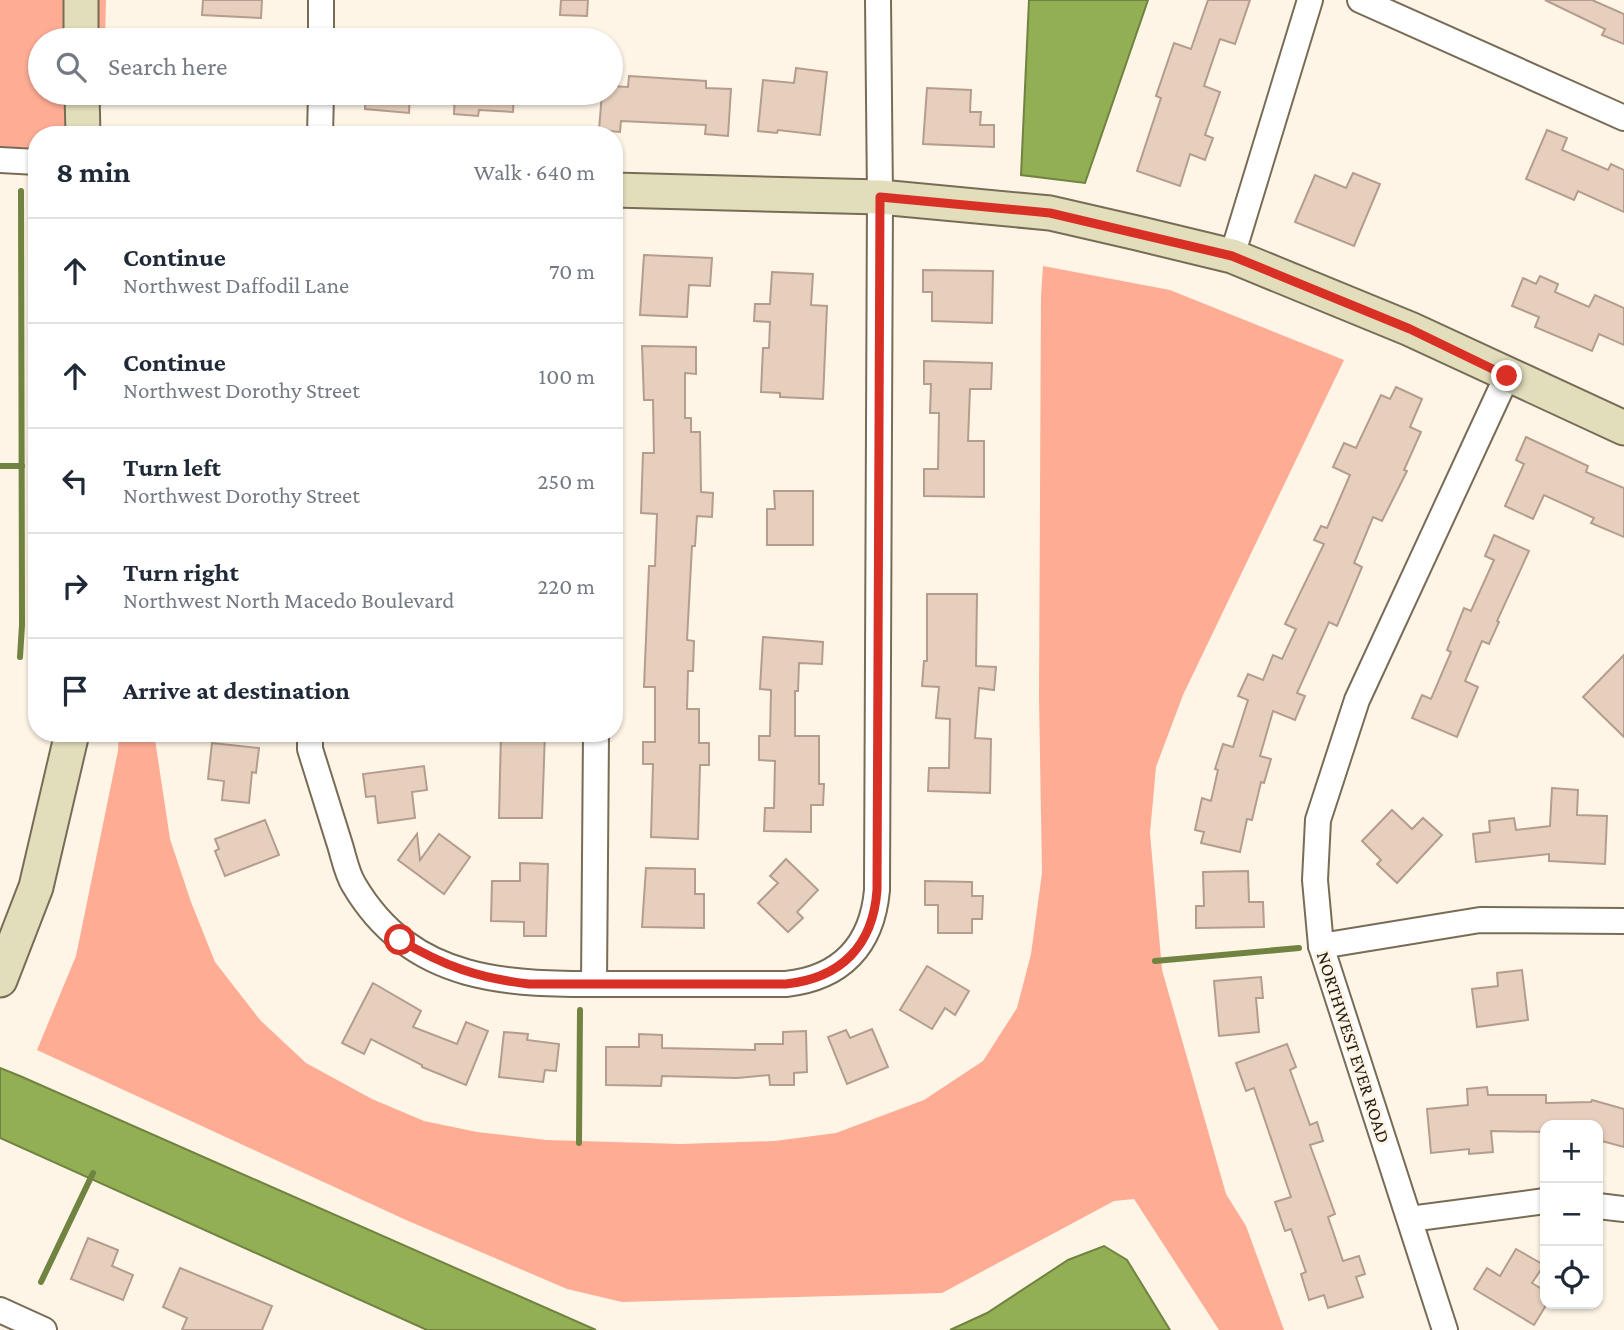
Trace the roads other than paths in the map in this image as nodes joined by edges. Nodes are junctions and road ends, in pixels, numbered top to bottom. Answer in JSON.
{"nodes":[{"id":1,"x":81,"y":0,"type":"edge"},
{"id":2,"x":321,"y":0,"type":"edge"},
{"id":3,"x":878,"y":0,"type":"edge"},
{"id":4,"x":1310,"y":0,"type":"edge"},
{"id":5,"x":1360,"y":0,"type":"edge"},
{"id":6,"x":82,"y":28,"type":"edge"},
{"id":7,"x":321,"y":28,"type":"edge"},
{"id":8,"x":82,"y":105,"type":"edge"},
{"id":9,"x":321,"y":105,"type":"edge"},
{"id":10,"x":1624,"y":118,"type":"edge"},
{"id":11,"x":83,"y":126,"type":"edge"},
{"id":12,"x":320,"y":126,"type":"edge"},
{"id":13,"x":0,"y":160,"type":"edge"},
{"id":14,"x":28,"y":162,"type":"edge"},
{"id":15,"x":623,"y":190,"type":"edge"},
{"id":16,"x":880,"y":197,"type":"junction"},
{"id":17,"x":1232,"y":256,"type":"junction"},
{"id":18,"x":1507,"y":376,"type":"junction"},
{"id":19,"x":1624,"y":428,"type":"edge"},
{"id":20,"x":70,"y":742,"type":"edge"},
{"id":21,"x":310,"y":742,"type":"edge"},
{"id":22,"x":596,"y":742,"type":"edge"},
{"id":23,"x":1624,"y":921,"type":"edge"},
{"id":24,"x":1321,"y":946,"type":"junction"},
{"id":25,"x":0,"y":980,"type":"edge"},
{"id":26,"x":594,"y":984,"type":"junction"},
{"id":27,"x":1540,"y":1202,"type":"edge"},
{"id":28,"x":1603,"y":1207,"type":"edge"},
{"id":29,"x":1624,"y":1209,"type":"edge"},
{"id":30,"x":1410,"y":1219,"type":"junction"},
{"id":31,"x":0,"y":1310,"type":"edge"},
{"id":32,"x":44,"y":1330,"type":"edge"},
{"id":33,"x":1445,"y":1330,"type":"edge"}],
"edges":[{"from":1,"to":6,"type":"street"},
{"from":2,"to":7,"type":"street"},
{"from":3,"to":16,"type":"street"},
{"from":4,"to":17,"type":"street"},
{"from":5,"to":10,"type":"street"},
{"from":8,"to":11,"type":"street"},
{"from":9,"to":12,"type":"street"},
{"from":13,"to":14,"type":"street"},
{"from":15,"to":16,"type":"street"},
{"from":16,"to":17,"type":"street"},
{"from":16,"to":26,"type":"street"},
{"from":17,"to":18,"type":"street"},
{"from":18,"to":19,"type":"street"},
{"from":18,"to":24,"type":"street","name":"NORTHWEST EVER ROAD"},
{"from":20,"to":25,"type":"street"},
{"from":21,"to":26,"type":"street"},
{"from":22,"to":26,"type":"street"},
{"from":23,"to":24,"type":"street"},
{"from":24,"to":30,"type":"street","name":"NORTHWEST EVER ROAD"},
{"from":27,"to":30,"type":"street"},
{"from":28,"to":29,"type":"street"},
{"from":30,"to":33,"type":"street","name":"NORTHWEST EVER ROAD"},
{"from":31,"to":32,"type":"street"}]}
